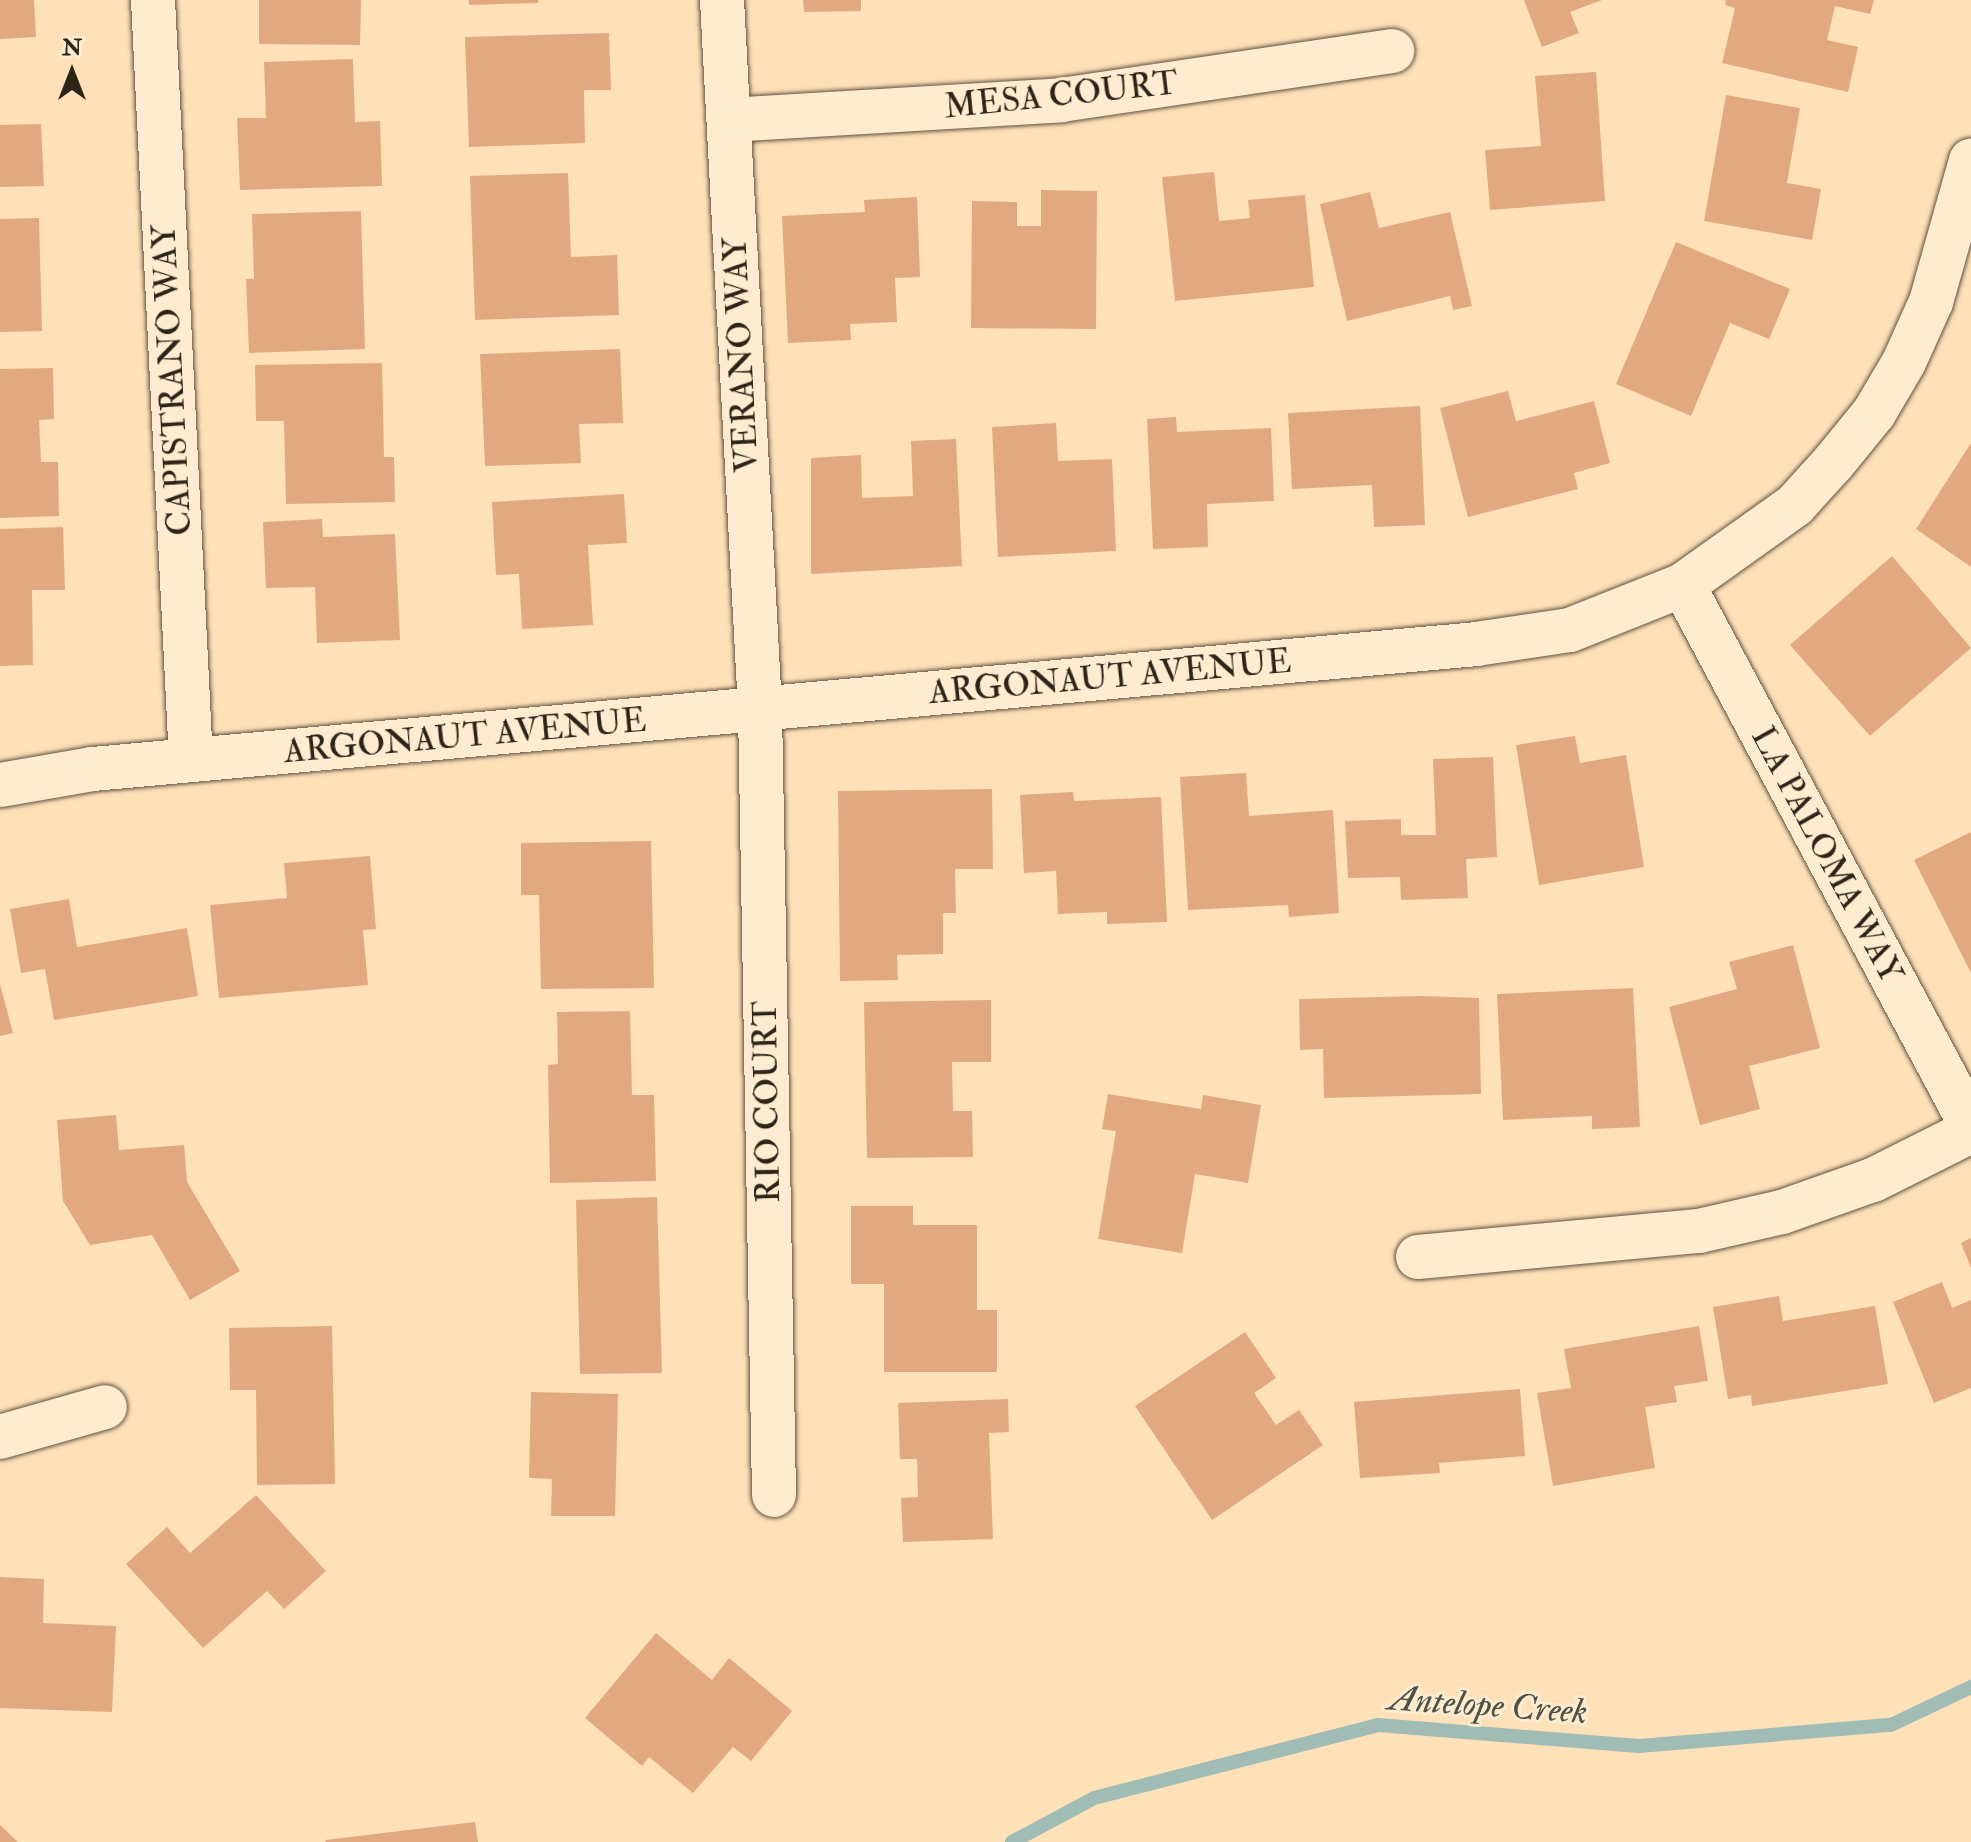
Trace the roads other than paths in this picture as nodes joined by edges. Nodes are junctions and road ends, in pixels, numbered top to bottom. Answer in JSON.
{"nodes":[{"id":1,"x":153,"y":0,"type":"edge"},
{"id":2,"x":722,"y":0,"type":"edge"},
{"id":3,"x":1392,"y":51,"type":"dead end"},
{"id":4,"x":729,"y":120,"type":"junction"},
{"id":5,"x":1971,"y":161,"type":"edge"},
{"id":6,"x":1683,"y":585,"type":"junction"},
{"id":7,"x":760,"y":709,"type":"junction"},
{"id":8,"x":191,"y":760,"type":"junction"},
{"id":9,"x":0,"y":785,"type":"edge"},
{"id":10,"x":1971,"y":1128,"type":"edge"},
{"id":11,"x":1418,"y":1257,"type":"dead end"},
{"id":12,"x":105,"y":1407,"type":"dead end"},
{"id":13,"x":0,"y":1437,"type":"edge"},
{"id":14,"x":774,"y":1495,"type":"dead end"}],
"edges":[{"from":1,"to":8,"type":"street","name":"CAPISTRANO WAY"},
{"from":2,"to":4,"type":"street","name":"VERANO WAY"},
{"from":3,"to":4,"type":"street","name":"MESA COURT"},
{"from":4,"to":7,"type":"street","name":"VERANO WAY"},
{"from":5,"to":6,"type":"street","name":"ARGONAUT AVENUE"},
{"from":6,"to":7,"type":"street","name":"ARGONAUT AVENUE"},
{"from":6,"to":10,"type":"street","name":"LA PALOMA WAY"},
{"from":7,"to":8,"type":"street","name":"ARGONAUT AVENUE"},
{"from":7,"to":14,"type":"street","name":"RIO COURT"},
{"from":8,"to":9,"type":"street","name":"ARGONAUT AVENUE"},
{"from":10,"to":11,"type":"street"},
{"from":12,"to":13,"type":"street"}]}
